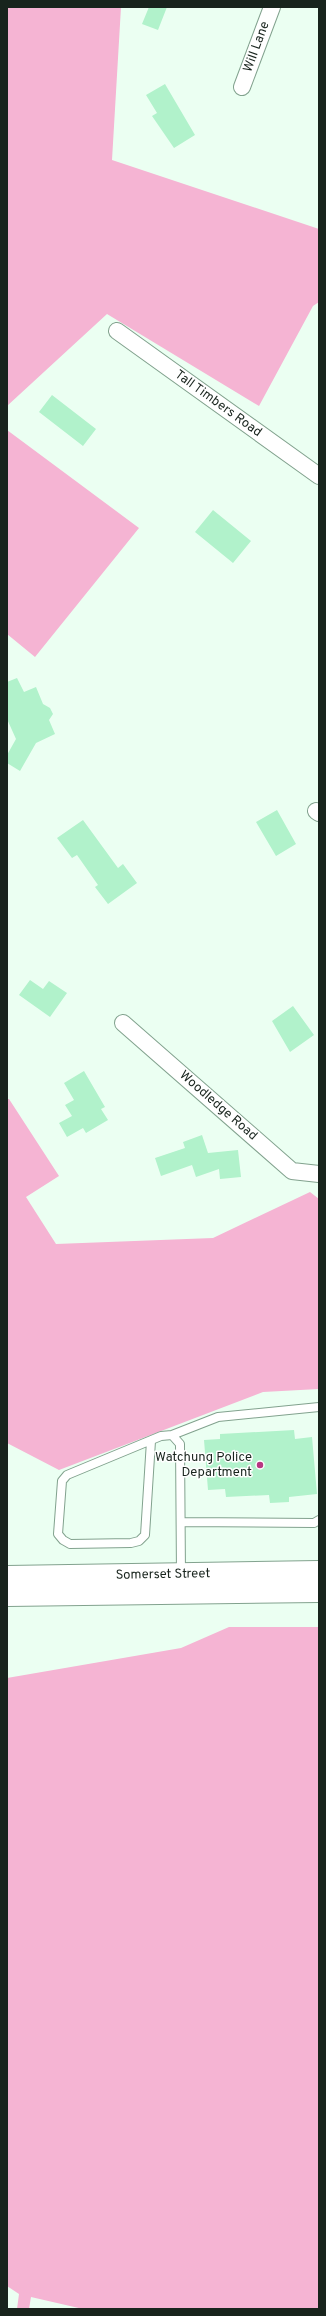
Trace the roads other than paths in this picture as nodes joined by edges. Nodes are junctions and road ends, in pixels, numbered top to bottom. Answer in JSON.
{"nodes":[{"id":1,"x":272,"y":7,"type":"edge"},
{"id":2,"x":242,"y":87,"type":"dead end"},
{"id":3,"x":117,"y":332,"type":"dead end"},
{"id":4,"x":319,"y":476,"type":"edge"},
{"id":5,"x":123,"y":1023,"type":"dead end"},
{"id":6,"x":319,"y":1174,"type":"edge"},
{"id":7,"x":319,"y":1407,"type":"edge"},
{"id":8,"x":172,"y":1435,"type":"junction"},
{"id":9,"x":151,"y":1442,"type":"junction"},
{"id":10,"x":319,"y":1520,"type":"edge"},
{"id":11,"x":181,"y":1522,"type":"junction"},
{"id":12,"x":319,"y":1572,"type":"edge"},
{"id":13,"x":7,"y":1577,"type":"edge"},
{"id":14,"x":182,"y":1584,"type":"junction"},
{"id":15,"x":319,"y":1591,"type":"edge"},
{"id":16,"x":7,"y":1595,"type":"edge"}],
"edges":[{"from":1,"to":2,"type":"street","name":"Will Lane"},
{"from":3,"to":4,"type":"street","name":"Tall Timbers Road"},
{"from":5,"to":6,"type":"street","name":"Woodledge Road"},
{"from":7,"to":8,"type":"lane"},
{"from":8,"to":9,"type":"lane"},
{"from":8,"to":11,"type":"lane"},
{"from":9,"to":9,"type":"lane"},
{"from":10,"to":11,"type":"lane"},
{"from":11,"to":14,"type":"lane"},
{"from":12,"to":14,"type":"main road","name":"Somerset Street"},
{"from":13,"to":14,"type":"main road","name":"Somerset Street"},
{"from":14,"to":15,"type":"main road","name":"Somerset Street"},
{"from":14,"to":16,"type":"main road","name":"Somerset Street"}]}
